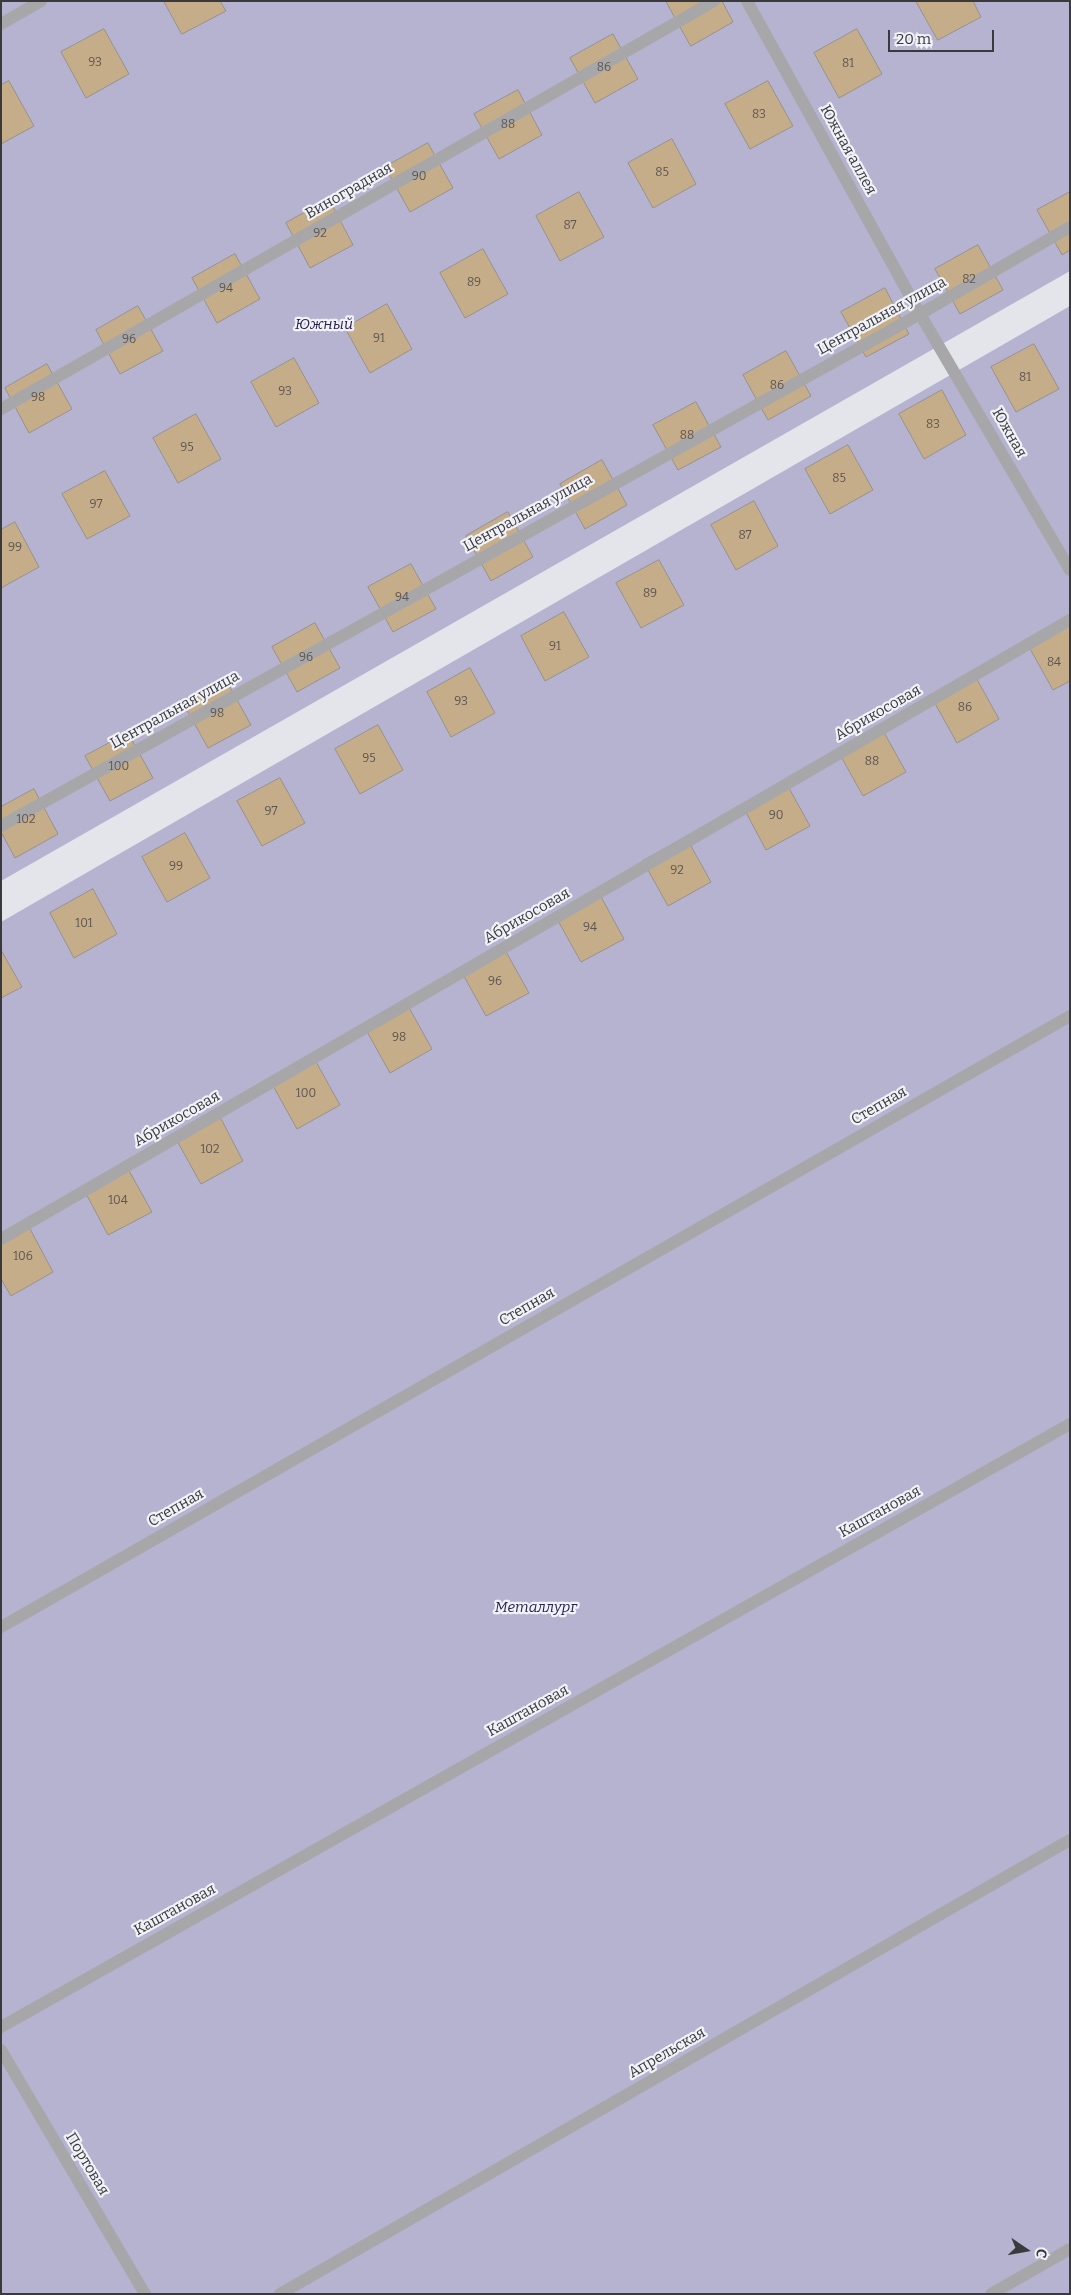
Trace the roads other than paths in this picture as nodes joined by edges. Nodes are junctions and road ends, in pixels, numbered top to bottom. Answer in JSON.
{"nodes":[{"id":1,"x":40,"y":1,"type":"edge"},
{"id":2,"x":714,"y":1,"type":"edge"},
{"id":3,"x":747,"y":1,"type":"edge"},
{"id":4,"x":1,"y":24,"type":"edge"},
{"id":5,"x":1070,"y":227,"type":"edge"},
{"id":6,"x":920,"y":314,"type":"junction"},
{"id":7,"x":1,"y":409,"type":"edge"},
{"id":8,"x":1070,"y":570,"type":"edge"},
{"id":9,"x":1070,"y":620,"type":"edge"},
{"id":10,"x":1,"y":826,"type":"edge"},
{"id":11,"x":1070,"y":1016,"type":"edge"},
{"id":12,"x":1,"y":1240,"type":"edge"},
{"id":13,"x":1070,"y":1424,"type":"edge"},
{"id":14,"x":1,"y":1627,"type":"edge"},
{"id":15,"x":1070,"y":1840,"type":"edge"},
{"id":16,"x":1,"y":2027,"type":"edge"},
{"id":17,"x":1,"y":2050,"type":"edge"},
{"id":18,"x":1070,"y":2249,"type":"edge"},
{"id":19,"x":145,"y":2294,"type":"edge"},
{"id":20,"x":280,"y":2294,"type":"edge"},
{"id":21,"x":991,"y":2294,"type":"edge"}],
"edges":[{"from":1,"to":4,"type":"street"},
{"from":2,"to":7,"type":"street","name":"Виноградная"},
{"from":3,"to":6,"type":"street","name":"Южная аллея"},
{"from":5,"to":6,"type":"street","name":"Центральная улица"},
{"from":6,"to":8,"type":"street","name":"Южная"},
{"from":6,"to":10,"type":"street","name":"Центральная улица"},
{"from":9,"to":12,"type":"street","name":"Абрикосовая"},
{"from":11,"to":14,"type":"street","name":"Степная"},
{"from":13,"to":16,"type":"street","name":"Каштановая"},
{"from":15,"to":20,"type":"street","name":"Апрельская"},
{"from":17,"to":19,"type":"street","name":"Портовая"},
{"from":18,"to":21,"type":"street"}]}
